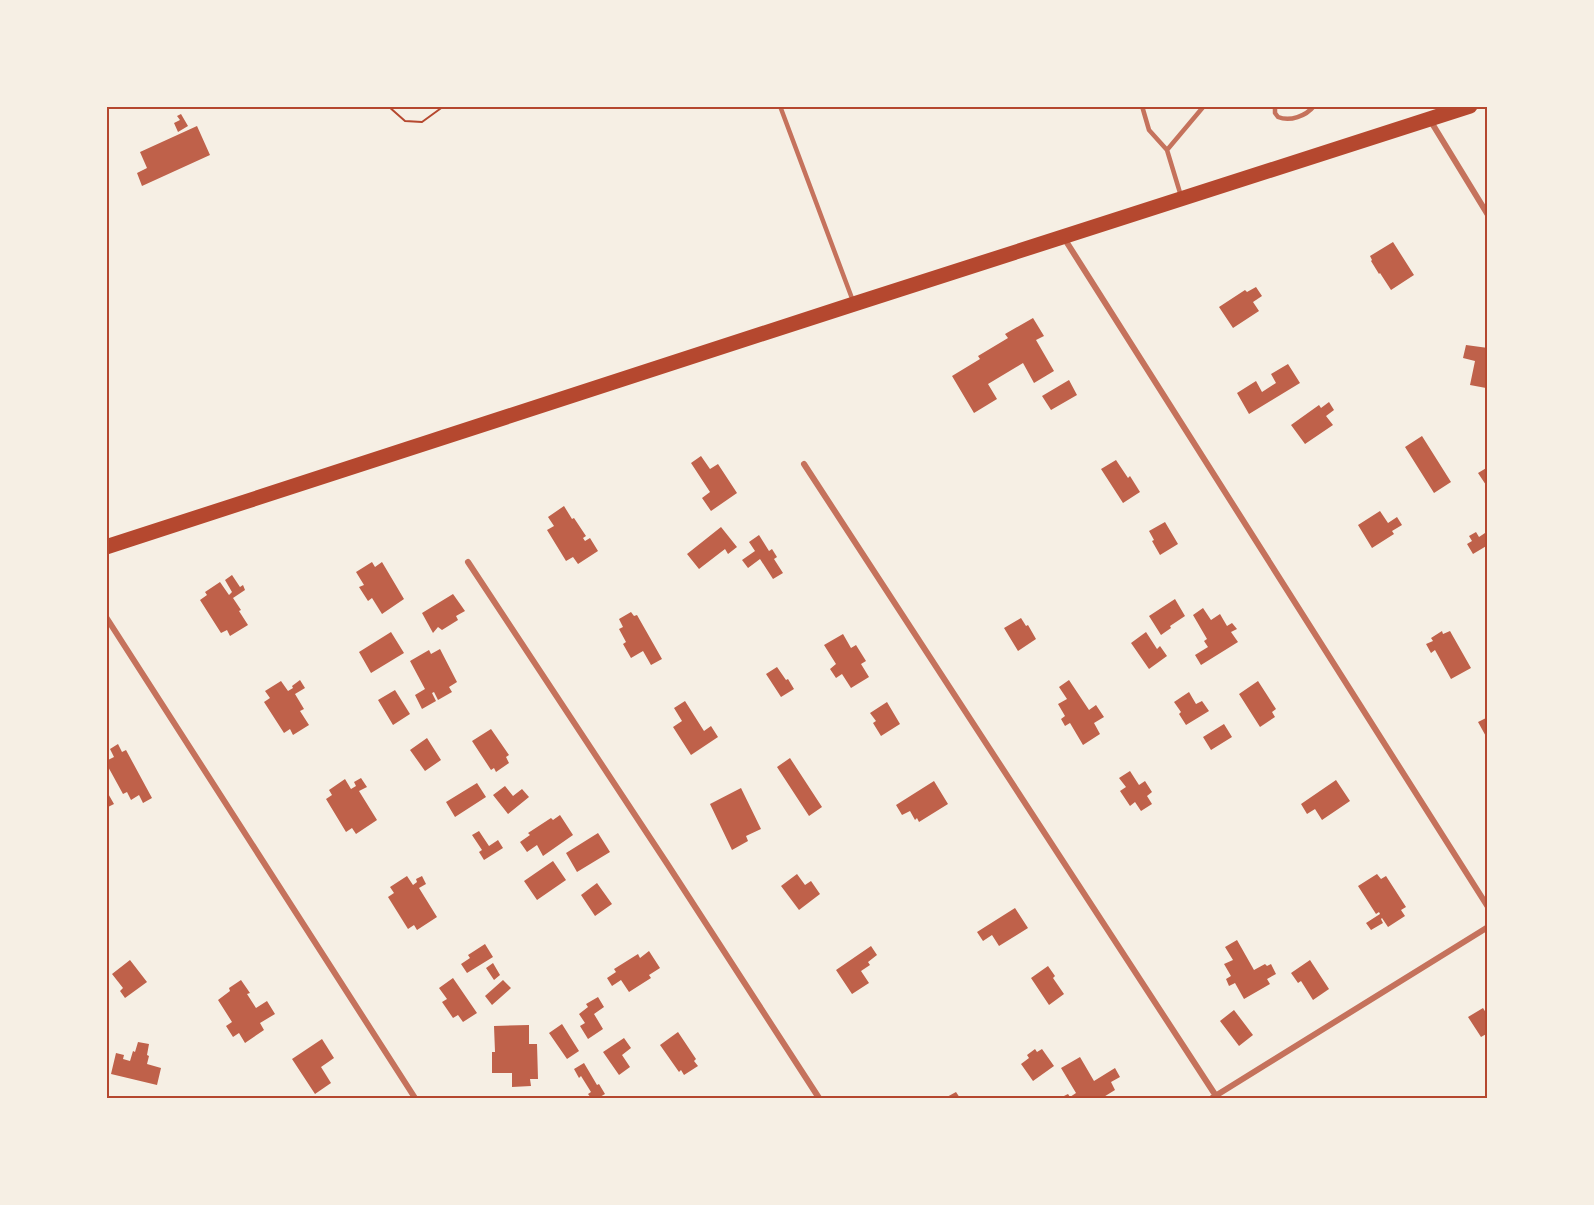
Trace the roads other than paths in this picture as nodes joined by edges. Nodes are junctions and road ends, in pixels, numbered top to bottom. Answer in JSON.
{"nodes":[{"id":1,"x":780,"y":106,"type":"edge"},
{"id":2,"x":1142,"y":106,"type":"edge"},
{"id":3,"x":1204,"y":106,"type":"edge"},
{"id":4,"x":1275,"y":106,"type":"edge"},
{"id":5,"x":1314,"y":106,"type":"edge"},
{"id":6,"x":1470,"y":106,"type":"edge"},
{"id":7,"x":1430,"y":119,"type":"junction"},
{"id":8,"x":1167,"y":150,"type":"junction"},
{"id":9,"x":1182,"y":199,"type":"junction"},
{"id":10,"x":1488,"y":214,"type":"edge"},
{"id":11,"x":1064,"y":238,"type":"junction"},
{"id":12,"x":854,"y":304,"type":"junction"},
{"id":13,"x":804,"y":464,"type":"dead end"},
{"id":14,"x":106,"y":547,"type":"edge"},
{"id":15,"x":468,"y":562,"type":"dead end"},
{"id":16,"x":106,"y":617,"type":"edge"},
{"id":17,"x":1488,"y":907,"type":"edge"},
{"id":18,"x":1488,"y":927,"type":"edge"},
{"id":19,"x":1214,"y":1097,"type":"edge"},
{"id":20,"x":416,"y":1098,"type":"edge"},
{"id":21,"x":819,"y":1098,"type":"edge"}],
"edges":[{"from":1,"to":12,"type":"lane"},
{"from":2,"to":8,"type":"lane"},
{"from":3,"to":8,"type":"lane"},
{"from":4,"to":5,"type":"lane"},
{"from":6,"to":7,"type":"highway"},
{"from":7,"to":9,"type":"highway"},
{"from":7,"to":10,"type":"street"},
{"from":8,"to":9,"type":"lane"},
{"from":9,"to":11,"type":"highway"},
{"from":11,"to":12,"type":"highway"},
{"from":11,"to":17,"type":"street"},
{"from":12,"to":14,"type":"highway"},
{"from":13,"to":19,"type":"street"},
{"from":15,"to":21,"type":"street"},
{"from":16,"to":20,"type":"street"},
{"from":18,"to":19,"type":"street"}]}
